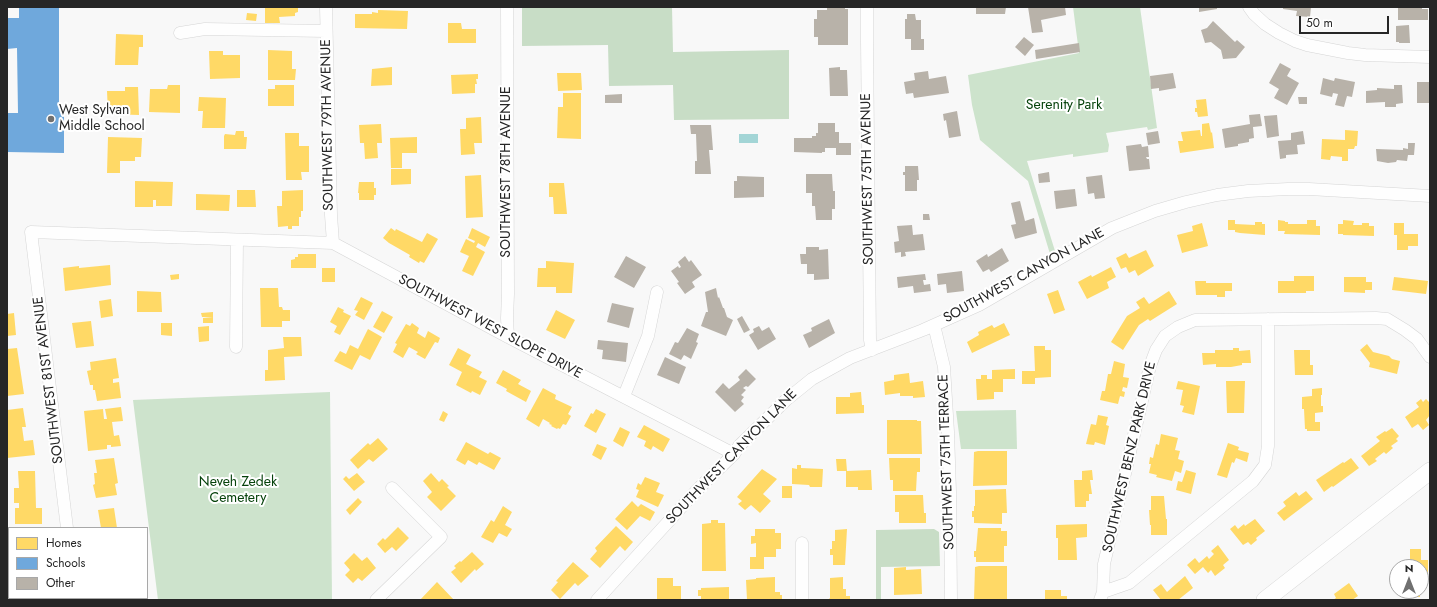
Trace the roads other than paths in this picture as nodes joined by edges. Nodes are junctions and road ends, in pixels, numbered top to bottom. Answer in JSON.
{"nodes":[{"id":1,"x":326,"y":7,"type":"edge"},
{"id":2,"x":507,"y":7,"type":"edge"},
{"id":3,"x":867,"y":7,"type":"edge"},
{"id":4,"x":1249,"y":7,"type":"edge"},
{"id":5,"x":326,"y":31,"type":"junction"},
{"id":6,"x":180,"y":33,"type":"dead end"},
{"id":7,"x":1430,"y":57,"type":"edge"},
{"id":8,"x":1430,"y":196,"type":"edge"},
{"id":9,"x":31,"y":232,"type":"joint"},
{"id":10,"x":237,"y":240,"type":"junction"},
{"id":11,"x":333,"y":243,"type":"junction"},
{"id":12,"x":657,"y":292,"type":"dead end"},
{"id":13,"x":1268,"y":319,"type":"junction"},
{"id":14,"x":934,"y":325,"type":"junction"},
{"id":15,"x":508,"y":337,"type":"junction"},
{"id":16,"x":236,"y":347,"type":"dead end"},
{"id":17,"x":872,"y":350,"type":"junction"},
{"id":18,"x":1430,"y":357,"type":"edge"},
{"id":19,"x":624,"y":396,"type":"junction"},
{"id":20,"x":734,"y":454,"type":"junction"},
{"id":21,"x":1430,"y":471,"type":"edge"},
{"id":22,"x":392,"y":488,"type":"dead end"},
{"id":23,"x":67,"y":527,"type":"edge"},
{"id":24,"x":802,"y":543,"type":"dead end"},
{"id":25,"x":1101,"y":596,"type":"edge"},
{"id":26,"x":376,"y":600,"type":"edge"},
{"id":27,"x":597,"y":600,"type":"edge"},
{"id":28,"x":802,"y":600,"type":"edge"},
{"id":29,"x":951,"y":600,"type":"edge"},
{"id":30,"x":1265,"y":600,"type":"edge"}],
"edges":[{"from":1,"to":5,"type":"street","name":"SOUTHWEST 79TH AVENUE"},
{"from":2,"to":15,"type":"street","name":"SOUTHWEST 78TH AVENUE"},
{"from":3,"to":17,"type":"street","name":"SOUTHWEST 75TH AVENUE"},
{"from":4,"to":7,"type":"street"},
{"from":5,"to":6,"type":"street"},
{"from":5,"to":11,"type":"street","name":"SOUTHWEST 79TH AVENUE"},
{"from":8,"to":14,"type":"street","name":"SOUTHWEST CANYON LANE"},
{"from":9,"to":10,"type":"street","name":"SOUTHWEST WEST SLOPE DRIVE"},
{"from":9,"to":23,"type":"street","name":"SOUTHWEST 81ST AVENUE"},
{"from":10,"to":11,"type":"street","name":"SOUTHWEST WEST SLOPE DRIVE"},
{"from":10,"to":16,"type":"street"},
{"from":11,"to":15,"type":"street","name":"SOUTHWEST WEST SLOPE DRIVE"},
{"from":12,"to":19,"type":"street"},
{"from":13,"to":18,"type":"street","name":"SOUTHWEST BENZ PARK DRIVE"},
{"from":13,"to":25,"type":"street"},
{"from":13,"to":25,"type":"street","name":"SOUTHWEST BENZ PARK DRIVE"},
{"from":14,"to":17,"type":"street","name":"SOUTHWEST CANYON LANE"},
{"from":14,"to":29,"type":"street","name":"SOUTHWEST 75TH TERRACE"},
{"from":15,"to":19,"type":"street","name":"SOUTHWEST WEST SLOPE DRIVE"},
{"from":17,"to":20,"type":"street","name":"SOUTHWEST CANYON LANE"},
{"from":19,"to":20,"type":"street","name":"SOUTHWEST WEST SLOPE DRIVE"},
{"from":20,"to":27,"type":"street","name":"SOUTHWEST CANYON LANE"},
{"from":21,"to":30,"type":"main road"},
{"from":22,"to":26,"type":"street"},
{"from":24,"to":28,"type":"street"}]}
